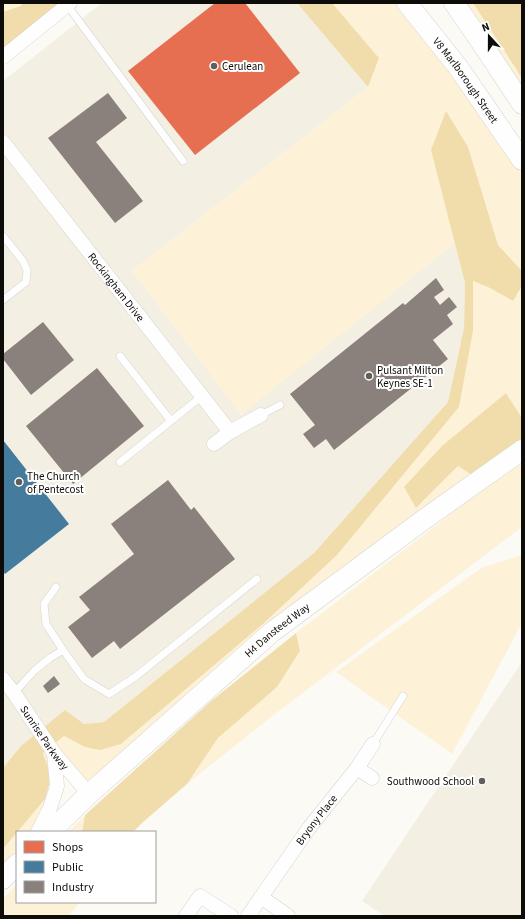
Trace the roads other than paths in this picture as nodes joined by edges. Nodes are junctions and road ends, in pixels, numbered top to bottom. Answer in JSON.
{"nodes":[{"id":1,"x":407,"y":3,"type":"edge"},
{"id":2,"x":454,"y":3,"type":"edge"},
{"id":3,"x":68,"y":4,"type":"edge"},
{"id":4,"x":3,"y":57,"type":"edge"},
{"id":5,"x":522,"y":104,"type":"edge"},
{"id":6,"x":3,"y":142,"type":"edge"},
{"id":7,"x":522,"y":160,"type":"edge"},
{"id":8,"x":183,"y":161,"type":"dead end"},
{"id":9,"x":3,"y":236,"type":"edge"},
{"id":10,"x":3,"y":300,"type":"edge"},
{"id":11,"x":120,"y":356,"type":"dead end"},
{"id":12,"x":202,"y":396,"type":"junction"},
{"id":13,"x":280,"y":405,"type":"dead end"},
{"id":14,"x":261,"y":415,"type":"joint"},
{"id":15,"x":171,"y":421,"type":"junction"},
{"id":16,"x":230,"y":432,"type":"junction"},
{"id":17,"x":214,"y":444,"type":"dead end"},
{"id":18,"x":522,"y":450,"type":"edge"},
{"id":19,"x":120,"y":462,"type":"dead end"},
{"id":20,"x":258,"y":579,"type":"dead end"},
{"id":21,"x":56,"y":587,"type":"dead end"},
{"id":22,"x":63,"y":650,"type":"junction"},
{"id":23,"x":3,"y":679,"type":"edge"},
{"id":24,"x":14,"y":693,"type":"junction"},
{"id":25,"x":402,"y":696,"type":"dead end"},
{"id":26,"x":373,"y":744,"type":"joint"},
{"id":27,"x":54,"y":753,"type":"junction"},
{"id":28,"x":357,"y":768,"type":"junction"},
{"id":29,"x":372,"y":778,"type":"dead end"},
{"id":30,"x":89,"y":794,"type":"junction"},
{"id":31,"x":38,"y":831,"type":"edge"},
{"id":32,"x":51,"y":831,"type":"edge"},
{"id":33,"x":16,"y":865,"type":"edge"},
{"id":34,"x":3,"y":879,"type":"edge"},
{"id":35,"x":261,"y":897,"type":"junction"},
{"id":36,"x":186,"y":916,"type":"edge"},
{"id":37,"x":231,"y":916,"type":"edge"},
{"id":38,"x":248,"y":916,"type":"edge"},
{"id":39,"x":288,"y":916,"type":"edge"}],
"edges":[{"from":1,"to":7,"type":"street","name":"V8 Marlborough Street"},
{"from":2,"to":5,"type":"street"},
{"from":3,"to":4,"type":"street"},
{"from":3,"to":8,"type":"lane"},
{"from":6,"to":12,"type":"street","name":"Rockingham Drive"},
{"from":9,"to":10,"type":"lane"},
{"from":11,"to":15,"type":"lane"},
{"from":12,"to":15,"type":"lane"},
{"from":12,"to":16,"type":"street","name":"Rockingham Drive"},
{"from":13,"to":14,"type":"lane"},
{"from":14,"to":16,"type":"street"},
{"from":15,"to":19,"type":"lane"},
{"from":16,"to":17,"type":"street"},
{"from":18,"to":30,"type":"street","name":"H4 Dansteed Way"},
{"from":20,"to":22,"type":"lane"},
{"from":21,"to":22,"type":"lane"},
{"from":22,"to":24,"type":"lane"},
{"from":23,"to":24,"type":"street","name":"Sunrise Parkway"},
{"from":24,"to":27,"type":"street","name":"Sunrise Parkway"},
{"from":25,"to":26,"type":"lane"},
{"from":26,"to":28,"type":"street","name":"Bryony Place"},
{"from":27,"to":30,"type":"street","name":"Sunrise Parkway"},
{"from":27,"to":31,"type":"street"},
{"from":28,"to":29,"type":"street"},
{"from":28,"to":35,"type":"street","name":"Bryony Place"},
{"from":30,"to":32,"type":"street","name":"H4 Dansteed Way"},
{"from":33,"to":34,"type":"street"},
{"from":35,"to":38,"type":"street","name":"Bryony Place"},
{"from":35,"to":39,"type":"street"},
{"from":36,"to":37,"type":"street"}]}
